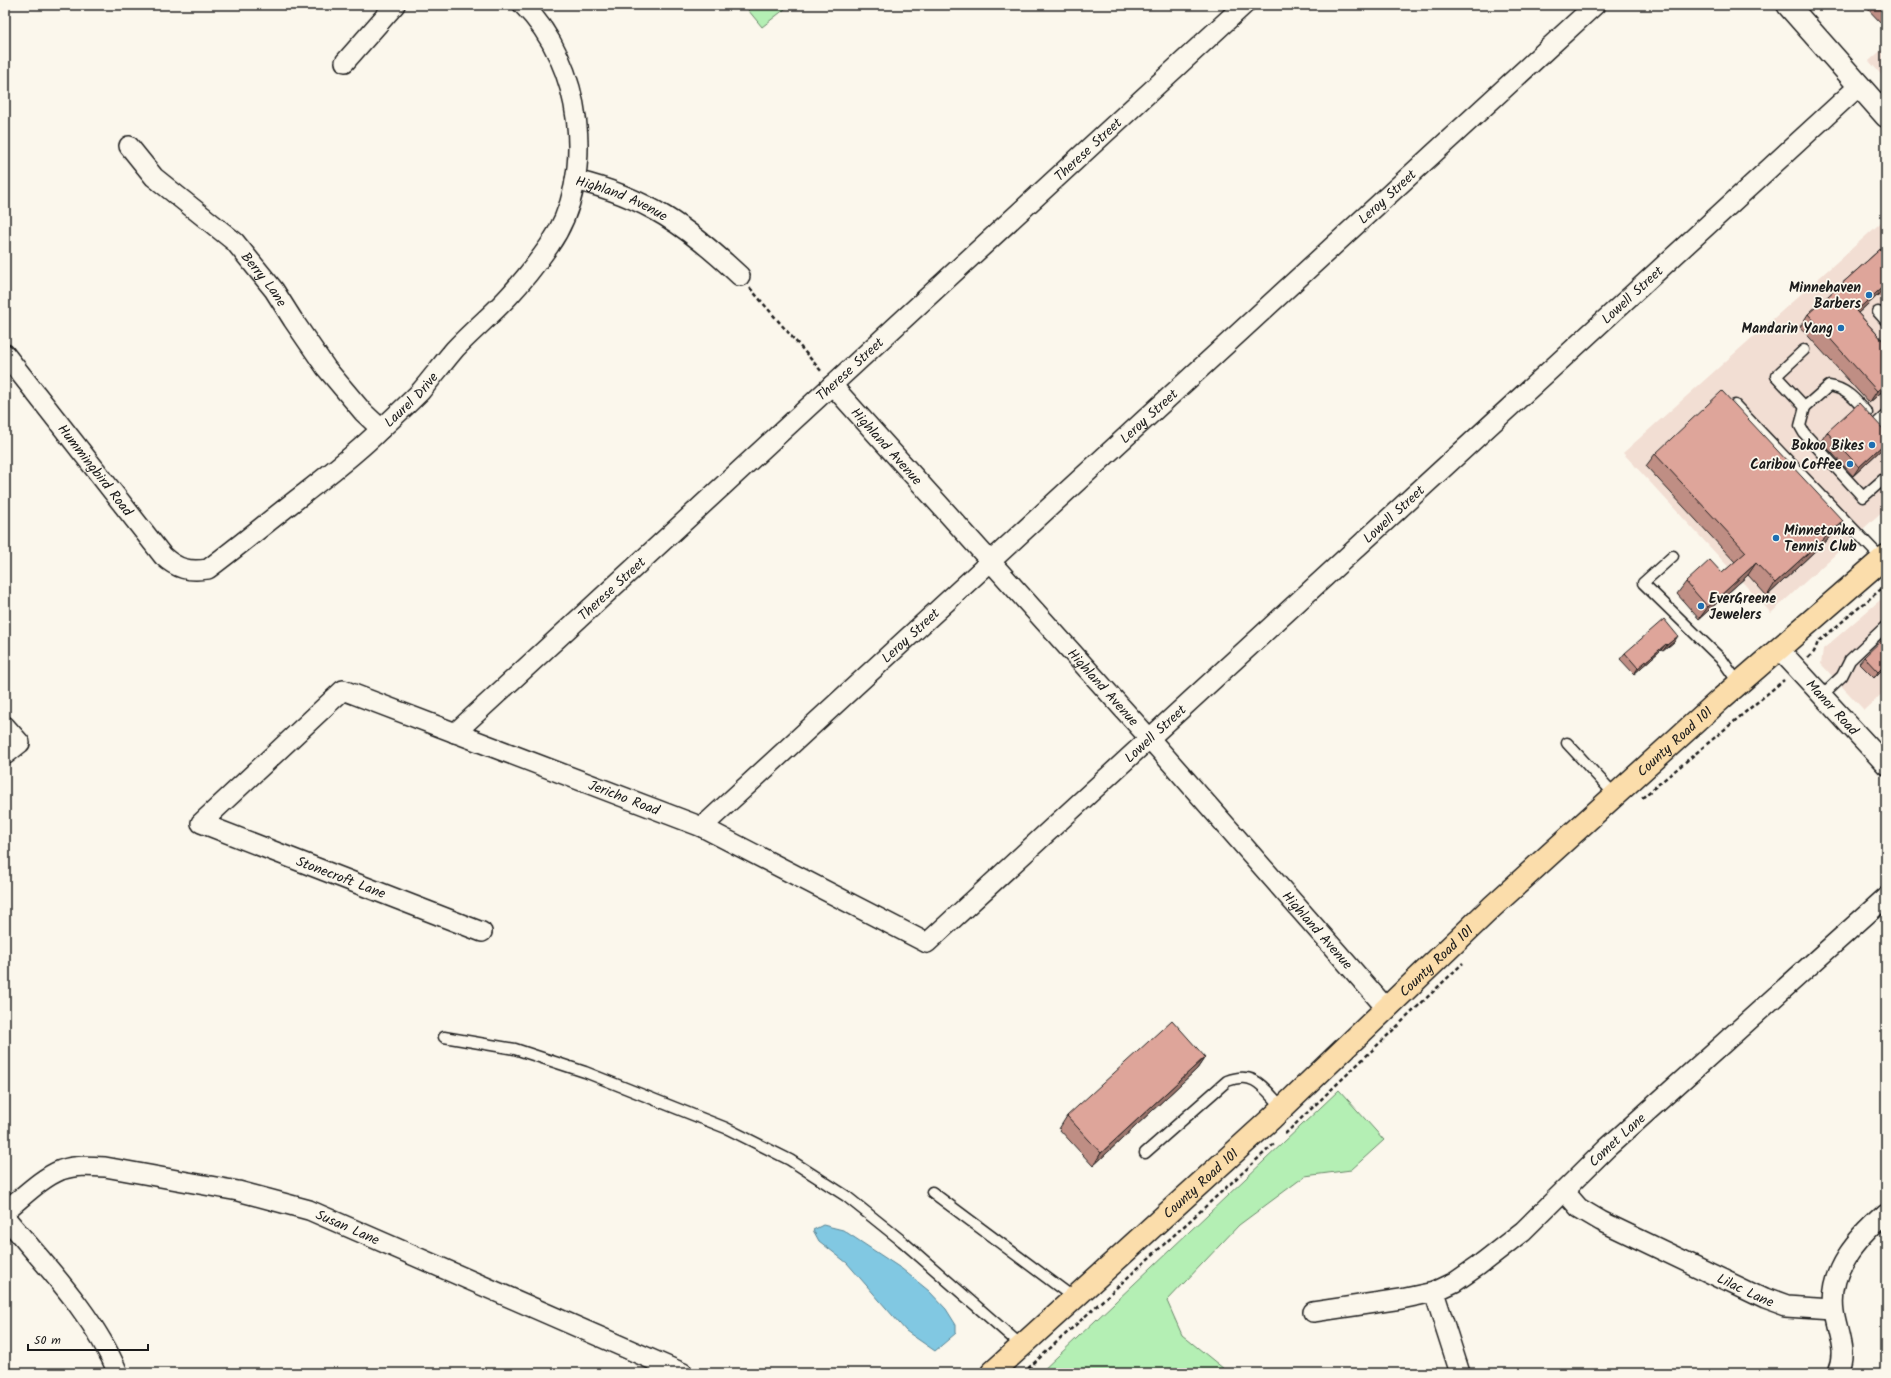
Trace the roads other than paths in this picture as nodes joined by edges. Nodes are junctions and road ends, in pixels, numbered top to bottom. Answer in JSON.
{"nodes":[{"id":1,"x":395,"y":5,"type":"edge"},
{"id":2,"x":523,"y":5,"type":"edge"},
{"id":3,"x":1244,"y":5,"type":"edge"},
{"id":4,"x":1595,"y":5,"type":"edge"},
{"id":5,"x":1788,"y":5,"type":"edge"},
{"id":6,"x":345,"y":62,"type":"dead end"},
{"id":7,"x":1860,"y":85,"type":"junction"},
{"id":8,"x":1886,"y":116,"type":"edge"},
{"id":9,"x":129,"y":146,"type":"dead end"},
{"id":10,"x":575,"y":180,"type":"junction"},
{"id":11,"x":740,"y":276,"type":"road end"},
{"id":12,"x":1878,"y":312,"type":"dead end"},
{"id":13,"x":1886,"y":321,"type":"edge"},
{"id":14,"x":1804,"y":350,"type":"dead end"},
{"id":15,"x":5,"y":354,"type":"edge"},
{"id":16,"x":832,"y":385,"type":"junction"},
{"id":17,"x":1736,"y":405,"type":"edge"},
{"id":18,"x":1805,"y":407,"type":"junction"},
{"id":19,"x":1886,"y":415,"type":"edge"},
{"id":20,"x":1876,"y":424,"type":"junction"},
{"id":21,"x":381,"y":429,"type":"junction"},
{"id":22,"x":1886,"y":435,"type":"edge"},
{"id":23,"x":1886,"y":476,"type":"edge"},
{"id":24,"x":1673,"y":556,"type":"dead end"},
{"id":25,"x":1884,"y":558,"type":"edge"},
{"id":26,"x":990,"y":562,"type":"junction"},
{"id":27,"x":195,"y":571,"type":"joint"},
{"id":28,"x":1886,"y":626,"type":"edge"},
{"id":29,"x":1779,"y":649,"type":"junction"},
{"id":30,"x":1739,"y":684,"type":"junction"},
{"id":31,"x":1822,"y":695,"type":"junction"},
{"id":32,"x":5,"y":726,"type":"edge"},
{"id":33,"x":455,"y":733,"type":"junction"},
{"id":34,"x":1150,"y":739,"type":"junction"},
{"id":35,"x":1567,"y":743,"type":"dead end"},
{"id":36,"x":5,"y":755,"type":"edge"},
{"id":37,"x":1886,"y":765,"type":"edge"},
{"id":38,"x":1615,"y":795,"type":"junction"},
{"id":39,"x":201,"y":822,"type":"joint"},
{"id":40,"x":702,"y":828,"type":"junction"},
{"id":41,"x":1886,"y":897,"type":"edge"},
{"id":42,"x":482,"y":932,"type":"dead end"},
{"id":43,"x":927,"y":943,"type":"joint"},
{"id":44,"x":1387,"y":1010,"type":"junction"},
{"id":45,"x":444,"y":1037,"type":"dead end"},
{"id":46,"x":1283,"y":1108,"type":"junction"},
{"id":47,"x":1145,"y":1153,"type":"dead end"},
{"id":48,"x":932,"y":1192,"type":"dead end"},
{"id":49,"x":1565,"y":1192,"type":"junction"},
{"id":50,"x":5,"y":1211,"type":"edge"},
{"id":51,"x":1886,"y":1213,"type":"edge"},
{"id":52,"x":5,"y":1216,"type":"edge"},
{"id":53,"x":1434,"y":1292,"type":"junction"},
{"id":54,"x":1074,"y":1298,"type":"junction"},
{"id":55,"x":1833,"y":1310,"type":"junction"},
{"id":56,"x":1313,"y":1312,"type":"dead end"},
{"id":57,"x":1022,"y":1346,"type":"junction"},
{"id":58,"x":118,"y":1373,"type":"edge"},
{"id":59,"x":683,"y":1373,"type":"edge"},
{"id":60,"x":992,"y":1373,"type":"edge"},
{"id":61,"x":1460,"y":1373,"type":"edge"},
{"id":62,"x":1838,"y":1373,"type":"edge"}],
"edges":[{"from":1,"to":6,"type":"street"},
{"from":2,"to":10,"type":"street","name":"Highland Avenue"},
{"from":3,"to":16,"type":"street","name":"Therese Street"},
{"from":4,"to":26,"type":"street","name":"Leroy Street"},
{"from":5,"to":7,"type":"street"},
{"from":7,"to":8,"type":"street"},
{"from":7,"to":34,"type":"street","name":"Lowell Street"},
{"from":9,"to":21,"type":"street","name":"Berry Lane"},
{"from":10,"to":11,"type":"street","name":"Highland Avenue"},
{"from":10,"to":21,"type":"street","name":"Laurel Drive"},
{"from":12,"to":13,"type":"lane"},
{"from":14,"to":18,"type":"lane"},
{"from":15,"to":27,"type":"street","name":"Hummingbird Road"},
{"from":16,"to":26,"type":"street","name":"Highland Avenue"},
{"from":16,"to":33,"type":"street","name":"Therese Street"},
{"from":17,"to":25,"type":"lane"},
{"from":18,"to":20,"type":"lane"},
{"from":18,"to":23,"type":"lane"},
{"from":19,"to":20,"type":"lane"},
{"from":20,"to":22,"type":"lane"},
{"from":21,"to":27,"type":"street","name":"Laurel Drive"},
{"from":24,"to":30,"type":"lane"},
{"from":25,"to":29,"type":"main road","name":"County Road 101"},
{"from":26,"to":34,"type":"street","name":"Highland Avenue"},
{"from":26,"to":40,"type":"street","name":"Leroy Street"},
{"from":28,"to":31,"type":"lane"},
{"from":29,"to":30,"type":"main road","name":"County Road 101"},
{"from":29,"to":31,"type":"street","name":"Manor Road"},
{"from":30,"to":38,"type":"main road","name":"County Road 101"},
{"from":31,"to":37,"type":"street","name":"Manor Road"},
{"from":32,"to":36,"type":"street"},
{"from":33,"to":39,"type":"street","name":"Jericho Road"},
{"from":33,"to":40,"type":"street","name":"Jericho Road"},
{"from":34,"to":43,"type":"street","name":"Lowell Street"},
{"from":34,"to":44,"type":"street","name":"Highland Avenue"},
{"from":35,"to":38,"type":"lane"},
{"from":38,"to":44,"type":"main road","name":"County Road 101"},
{"from":39,"to":42,"type":"street","name":"Stonecroft Lane"},
{"from":40,"to":43,"type":"street","name":"Jericho Road"},
{"from":41,"to":49,"type":"street","name":"Comet Lane"},
{"from":44,"to":46,"type":"main road","name":"County Road 101"},
{"from":45,"to":57,"type":"lane"},
{"from":46,"to":47,"type":"lane"},
{"from":46,"to":54,"type":"main road","name":"County Road 101"},
{"from":48,"to":54,"type":"lane"},
{"from":49,"to":53,"type":"street","name":"Comet Lane"},
{"from":49,"to":55,"type":"street","name":"Lilac Lane"},
{"from":50,"to":59,"type":"street","name":"Susan Lane"},
{"from":51,"to":55,"type":"street"},
{"from":52,"to":58,"type":"street"},
{"from":53,"to":56,"type":"street","name":"Comet Lane"},
{"from":53,"to":61,"type":"street"},
{"from":54,"to":57,"type":"main road","name":"County Road 101"},
{"from":55,"to":62,"type":"street"},
{"from":57,"to":60,"type":"main road","name":"County Road 101"}]}
